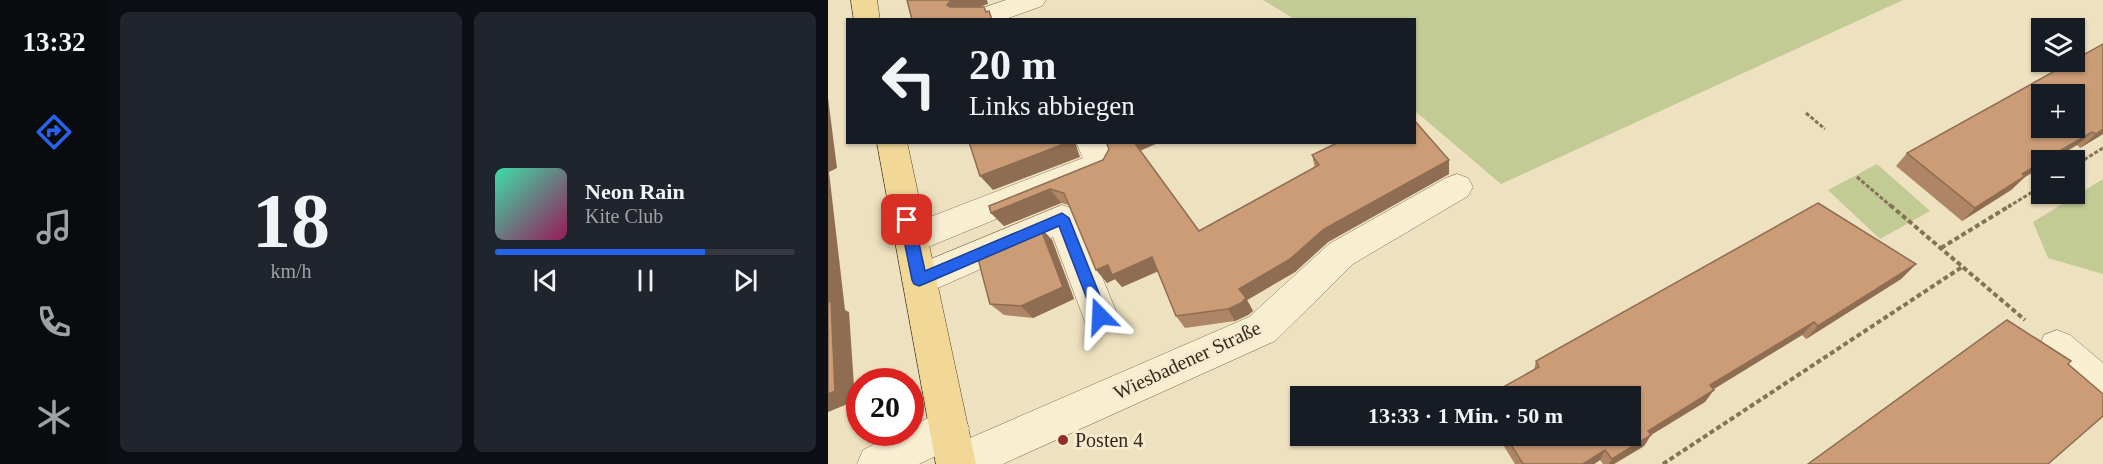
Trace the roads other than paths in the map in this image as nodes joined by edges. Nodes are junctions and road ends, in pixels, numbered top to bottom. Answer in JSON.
{"nodes":[{"id":1,"x":864,"y":0,"type":"edge"},
{"id":2,"x":1033,"y":0,"type":"edge"},
{"id":3,"x":867,"y":18,"type":"edge"},
{"id":4,"x":980,"y":18,"type":"edge"},
{"id":5,"x":892,"y":144,"type":"edge"},
{"id":6,"x":1092,"y":144,"type":"edge"},
{"id":7,"x":1457,"y":187,"type":"dead end"},
{"id":8,"x":911,"y":239,"type":"junction"},
{"id":9,"x":919,"y":280,"type":"junction"},
{"id":10,"x":1100,"y":316,"type":"dead end"},
{"id":11,"x":2057,"y":347,"type":"dead end"},
{"id":12,"x":2103,"y":387,"type":"edge"},
{"id":13,"x":954,"y":452,"type":"edge"},
{"id":14,"x":877,"y":464,"type":"edge"}],
"edges":[{"from":1,"to":3,"type":"main road"},
{"from":2,"to":4,"type":"street"},
{"from":5,"to":8,"type":"main road"},
{"from":6,"to":8,"type":"street"},
{"from":7,"to":13,"type":"street","name":"Wiesbadener Straße"},
{"from":8,"to":9,"type":"main road"},
{"from":9,"to":10,"type":"street"},
{"from":9,"to":13,"type":"main road"},
{"from":11,"to":12,"type":"street"},
{"from":13,"to":14,"type":"street","name":"Wiesbadener Straße"}]}
